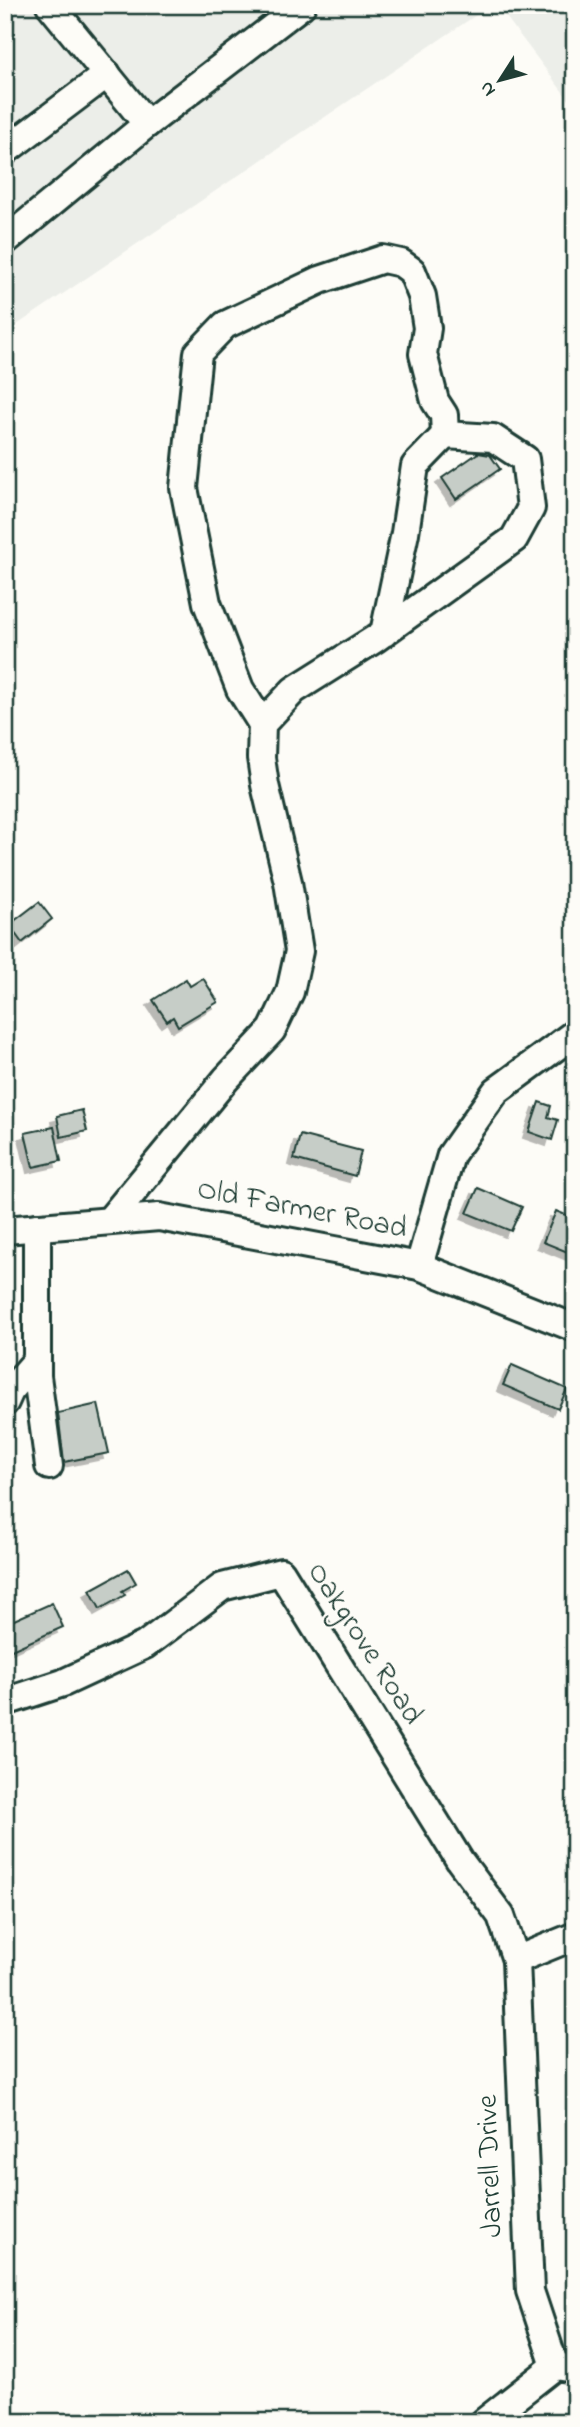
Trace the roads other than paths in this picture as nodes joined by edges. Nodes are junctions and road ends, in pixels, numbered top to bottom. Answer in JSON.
{"nodes":[{"id":1,"x":50,"y":5,"type":"edge"},
{"id":2,"x":302,"y":5,"type":"edge"},
{"id":3,"x":107,"y":74,"type":"junction"},
{"id":4,"x":147,"y":124,"type":"junction"},
{"id":5,"x":5,"y":151,"type":"edge"},
{"id":6,"x":5,"y":241,"type":"edge"},
{"id":7,"x":445,"y":435,"type":"junction"},
{"id":8,"x":384,"y":633,"type":"junction"},
{"id":9,"x":262,"y":724,"type":"junction"},
{"id":10,"x":575,"y":1033,"type":"edge"},
{"id":11,"x":109,"y":1221,"type":"junction"},
{"id":12,"x":37,"y":1227,"type":"junction"},
{"id":13,"x":5,"y":1230,"type":"edge"},
{"id":14,"x":419,"y":1266,"type":"junction"},
{"id":15,"x":575,"y":1328,"type":"edge"},
{"id":16,"x":37,"y":1360,"type":"junction"},
{"id":17,"x":5,"y":1402,"type":"edge"},
{"id":18,"x":49,"y":1466,"type":"dead end"},
{"id":19,"x":5,"y":1702,"type":"edge"},
{"id":20,"x":575,"y":1936,"type":"edge"},
{"id":21,"x":516,"y":1960,"type":"junction"},
{"id":22,"x":565,"y":2368,"type":"edge"},
{"id":23,"x":484,"y":2422,"type":"edge"}],
"edges":[{"from":1,"to":3,"type":"street"},
{"from":2,"to":4,"type":"street"},
{"from":3,"to":4,"type":"street"},
{"from":3,"to":5,"type":"street"},
{"from":4,"to":6,"type":"street"},
{"from":7,"to":8,"type":"street"},
{"from":7,"to":8,"type":"street"},
{"from":7,"to":9,"type":"street"},
{"from":8,"to":9,"type":"street"},
{"from":9,"to":11,"type":"street"},
{"from":10,"to":14,"type":"street"},
{"from":11,"to":12,"type":"street","name":"Old Farmer Road"},
{"from":11,"to":14,"type":"street","name":"Old Farmer Road"},
{"from":12,"to":13,"type":"street","name":"Old Farmer Road"},
{"from":12,"to":16,"type":"street"},
{"from":14,"to":15,"type":"street","name":"Old Farmer Road"},
{"from":16,"to":17,"type":"street"},
{"from":16,"to":18,"type":"street"},
{"from":19,"to":21,"type":"street","name":"Oakgrove Road"},
{"from":20,"to":21,"type":"street"},
{"from":21,"to":22,"type":"street","name":"Jarrell Drive"},
{"from":22,"to":23,"type":"street"}]}
